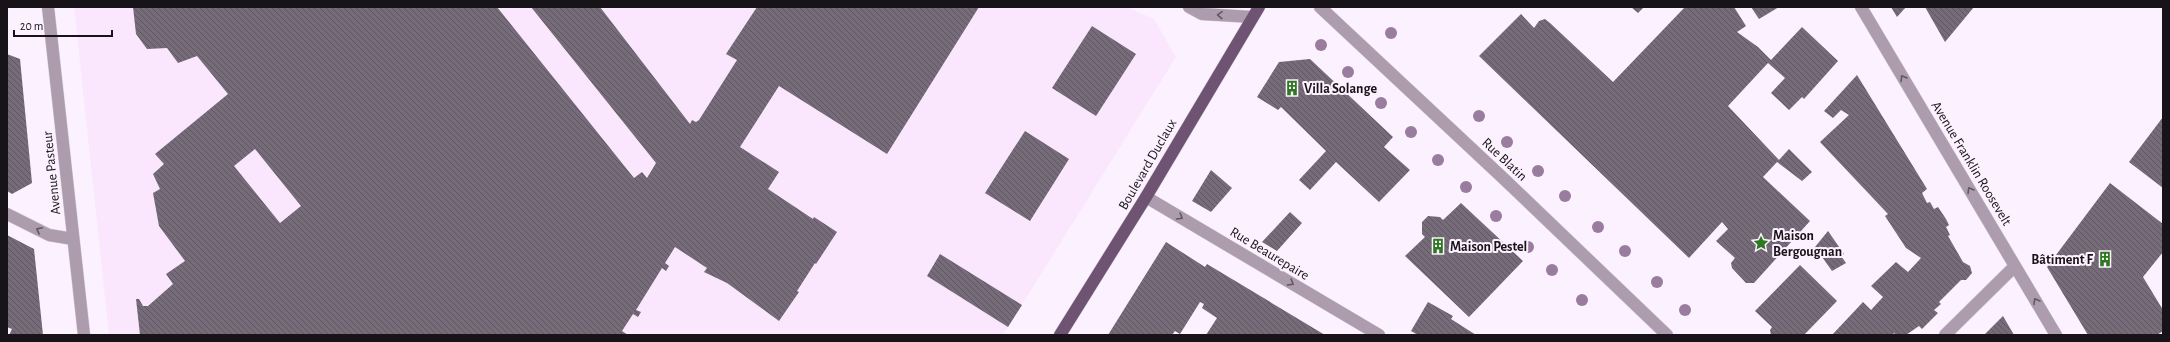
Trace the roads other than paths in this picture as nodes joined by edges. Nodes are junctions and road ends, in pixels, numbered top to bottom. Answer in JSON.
{"nodes":[{"id":1,"x":48,"y":7,"type":"edge"},
{"id":2,"x":1189,"y":7,"type":"edge"},
{"id":3,"x":1320,"y":7,"type":"edge"},
{"id":4,"x":1861,"y":7,"type":"edge"},
{"id":5,"x":1256,"y":12,"type":"edge"},
{"id":6,"x":1146,"y":197,"type":"junction"},
{"id":7,"x":7,"y":214,"type":"edge"},
{"id":8,"x":73,"y":239,"type":"junction"},
{"id":9,"x":2015,"y":266,"type":"junction"},
{"id":10,"x":84,"y":335,"type":"edge"},
{"id":11,"x":1060,"y":335,"type":"edge"},
{"id":12,"x":1379,"y":335,"type":"edge"},
{"id":13,"x":1667,"y":335,"type":"edge"},
{"id":14,"x":1944,"y":335,"type":"edge"},
{"id":15,"x":2056,"y":335,"type":"edge"}],
"edges":[{"from":1,"to":8,"type":"street","name":"Avenue Pasteur"},
{"from":5,"to":2,"type":"street","one_way":true},
{"from":3,"to":13,"type":"street","name":"Rue Blatin"},
{"from":9,"to":4,"type":"street","name":"Avenue Franklin Roosevelt","one_way":true},
{"from":5,"to":6,"type":"main road","name":"Boulevard Duclaux"},
{"from":6,"to":11,"type":"main road","name":"Boulevard Duclaux"},
{"from":6,"to":12,"type":"street","name":"Rue Beaurepaire","one_way":true},
{"from":8,"to":7,"type":"street","one_way":true},
{"from":8,"to":10,"type":"street","name":"Avenue Pasteur"},
{"from":9,"to":14,"type":"street"},
{"from":15,"to":9,"type":"street","name":"Avenue Franklin Roosevelt","one_way":true}]}
